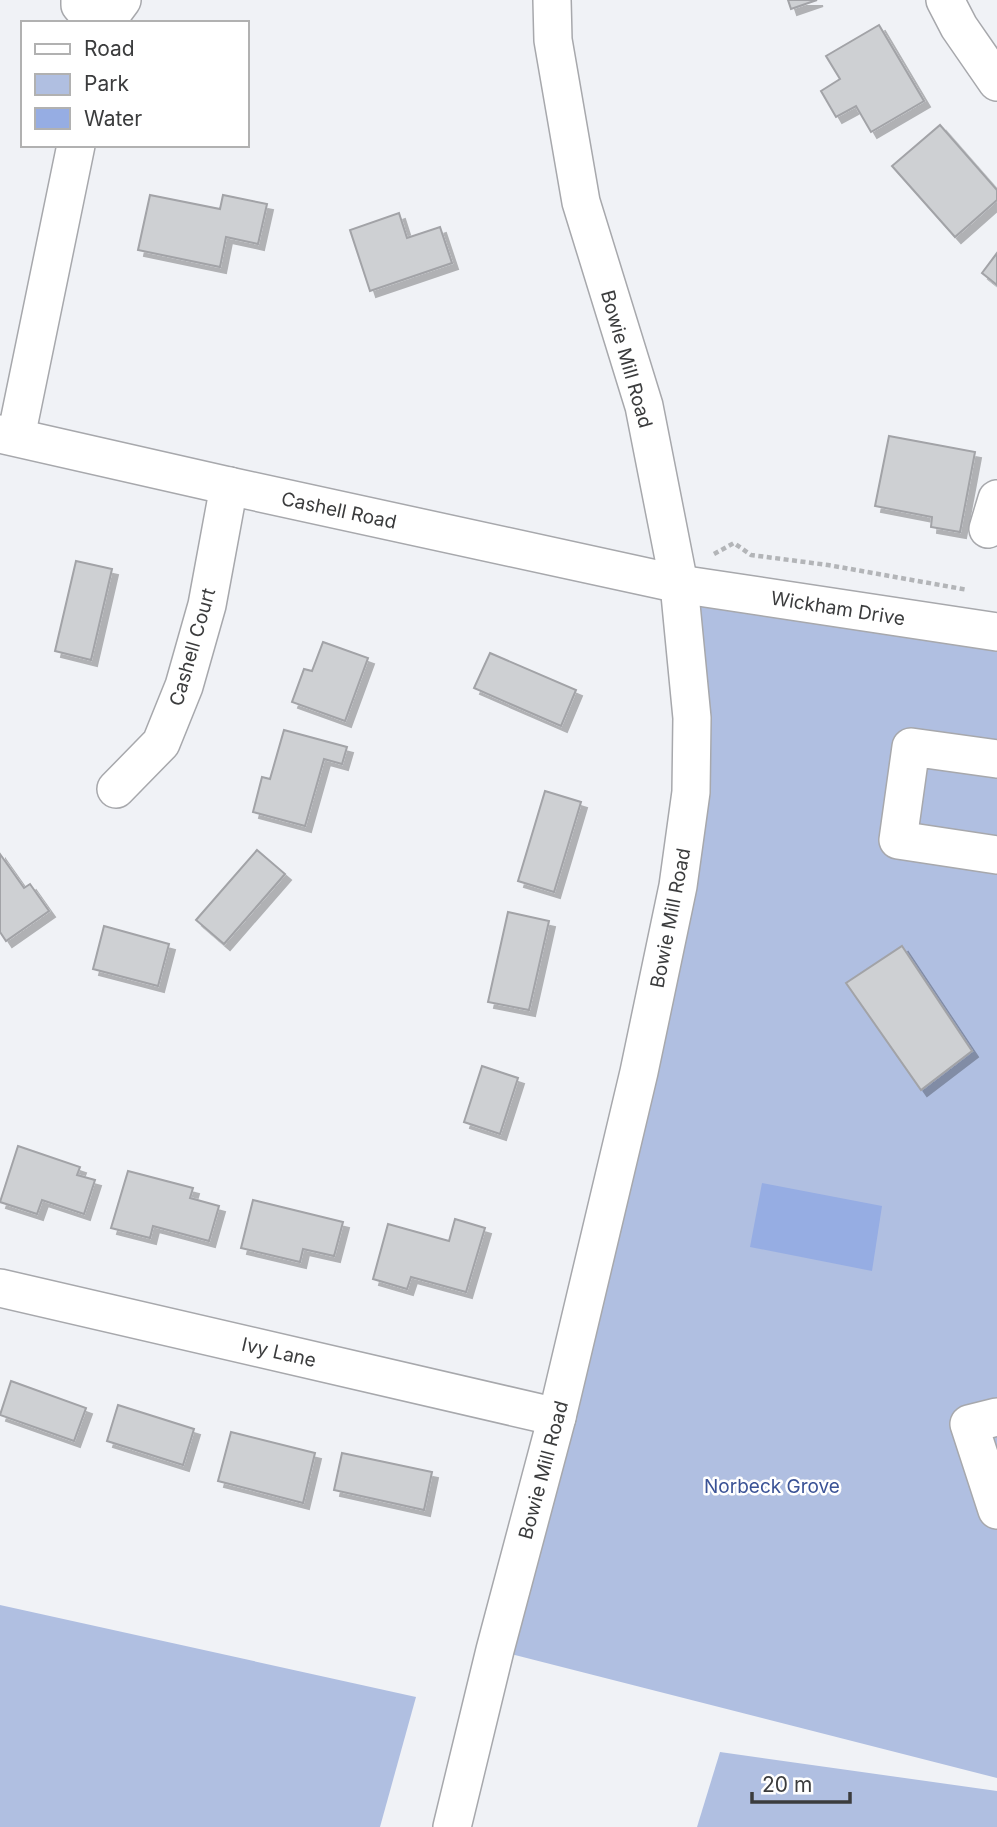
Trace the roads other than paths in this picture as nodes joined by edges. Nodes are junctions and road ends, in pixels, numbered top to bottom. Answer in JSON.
{"nodes":[{"id":1,"x":80,"y":0,"type":"edge"},
{"id":2,"x":122,"y":0,"type":"edge"},
{"id":3,"x":552,"y":0,"type":"edge"},
{"id":4,"x":944,"y":0,"type":"edge"},
{"id":5,"x":93,"y":21,"type":"edge"},
{"id":6,"x":106,"y":21,"type":"edge"},
{"id":7,"x":997,"y":82,"type":"edge"},
{"id":8,"x":76,"y":147,"type":"edge"},
{"id":9,"x":8,"y":435,"type":"edge"},
{"id":10,"x":229,"y":486,"type":"junction"},
{"id":11,"x":679,"y":584,"type":"junction"},
{"id":12,"x":997,"y":632,"type":"edge"},
{"id":13,"x":997,"y":759,"type":"edge"},
{"id":14,"x":116,"y":789,"type":"dead end"},
{"id":15,"x":997,"y":855,"type":"edge"},
{"id":16,"x":0,"y":1288,"type":"edge"},
{"id":17,"x":557,"y":1417,"type":"junction"},
{"id":18,"x":997,"y":1417,"type":"edge"},
{"id":19,"x":997,"y":1510,"type":"edge"},
{"id":20,"x":452,"y":1827,"type":"edge"}],
"edges":[{"from":1,"to":5,"type":"street"},
{"from":2,"to":6,"type":"street"},
{"from":3,"to":11,"type":"street","name":"Bowie Mill Road"},
{"from":4,"to":7,"type":"street"},
{"from":8,"to":9,"type":"street"},
{"from":9,"to":10,"type":"street","name":"Cashell Road"},
{"from":10,"to":11,"type":"street","name":"Cashell Road"},
{"from":10,"to":14,"type":"street","name":"Cashell Court"},
{"from":11,"to":12,"type":"street","name":"Wickham Drive"},
{"from":11,"to":17,"type":"street","name":"Bowie Mill Road"},
{"from":13,"to":15,"type":"street"},
{"from":16,"to":17,"type":"street","name":"Ivy Lane"},
{"from":17,"to":20,"type":"street","name":"Bowie Mill Road"},
{"from":18,"to":19,"type":"street"}]}
